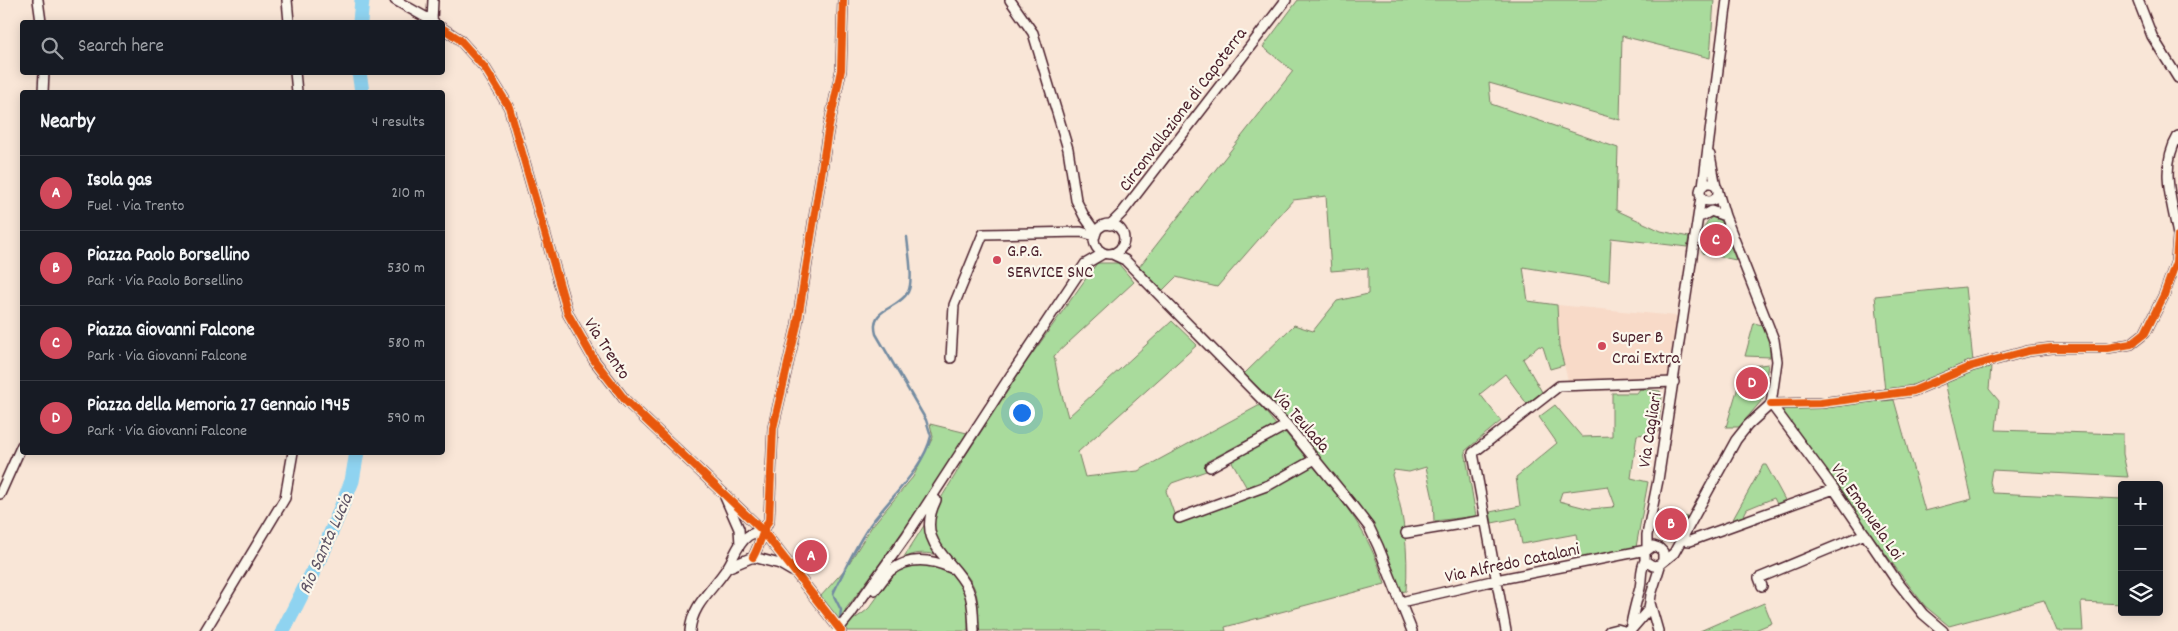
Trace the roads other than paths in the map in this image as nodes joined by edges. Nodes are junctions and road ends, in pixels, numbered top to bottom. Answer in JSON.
{"nodes":[{"id":1,"x":38,"y":0,"type":"edge"},
{"id":2,"x":287,"y":0,"type":"edge"},
{"id":3,"x":395,"y":0,"type":"edge"},
{"id":4,"x":433,"y":0,"type":"edge"},
{"id":5,"x":843,"y":0,"type":"edge"},
{"id":6,"x":1010,"y":0,"type":"edge"},
{"id":7,"x":1286,"y":0,"type":"edge"},
{"id":8,"x":1726,"y":0,"type":"edge"},
{"id":9,"x":2138,"y":0,"type":"edge"},
{"id":10,"x":41,"y":20,"type":"edge"},
{"id":11,"x":289,"y":20,"type":"edge"},
{"id":12,"x":430,"y":20,"type":"edge"},
{"id":13,"x":433,"y":20,"type":"edge"},
{"id":14,"x":445,"y":30,"type":"edge"},
{"id":15,"x":44,"y":75,"type":"edge"},
{"id":16,"x":295,"y":75,"type":"edge"},
{"id":17,"x":2178,"y":78,"type":"edge"},
{"id":18,"x":43,"y":90,"type":"edge"},
{"id":19,"x":297,"y":90,"type":"edge"},
{"id":20,"x":2178,"y":136,"type":"edge"},
{"id":21,"x":1709,"y":147,"type":"junction"},
{"id":22,"x":1703,"y":186,"type":"junction"},
{"id":23,"x":1717,"y":189,"type":"junction"},
{"id":24,"x":1708,"y":200,"type":"junction"},
{"id":25,"x":1122,"y":214,"type":"junction"},
{"id":26,"x":1725,"y":216,"type":"junction"},
{"id":27,"x":1700,"y":218,"type":"junction"},
{"id":28,"x":1089,"y":223,"type":"junction"},
{"id":29,"x":1107,"y":225,"type":"junction"},
{"id":30,"x":1121,"y":231,"type":"junction"},
{"id":31,"x":2178,"y":236,"type":"edge"},
{"id":32,"x":1095,"y":238,"type":"junction"},
{"id":33,"x":1122,"y":246,"type":"junction"},
{"id":34,"x":1108,"y":253,"type":"junction"},
{"id":35,"x":1125,"y":260,"type":"junction"},
{"id":36,"x":1085,"y":264,"type":"junction"},
{"id":37,"x":951,"y":358,"type":"dead end"},
{"id":38,"x":1674,"y":382,"type":"junction"},
{"id":39,"x":1771,"y":404,"type":"junction"},
{"id":40,"x":1287,"y":425,"type":"junction"},
{"id":41,"x":20,"y":449,"type":"edge"},
{"id":42,"x":292,"y":455,"type":"edge"},
{"id":43,"x":1314,"y":459,"type":"junction"},
{"id":44,"x":952,"y":467,"type":"junction"},
{"id":45,"x":1210,"y":467,"type":"dead end"},
{"id":46,"x":1834,"y":490,"type":"junction"},
{"id":47,"x":722,"y":491,"type":"junction"},
{"id":48,"x":0,"y":494,"type":"edge"},
{"id":49,"x":1179,"y":518,"type":"dead end"},
{"id":50,"x":1484,"y":520,"type":"junction"},
{"id":51,"x":1650,"y":526,"type":"junction"},
{"id":52,"x":763,"y":531,"type":"junction"},
{"id":53,"x":1406,"y":533,"type":"dead end"},
{"id":54,"x":1865,"y":534,"type":"junction"},
{"id":55,"x":1681,"y":542,"type":"junction"},
{"id":56,"x":740,"y":544,"type":"junction"},
{"id":57,"x":1659,"y":548,"type":"junction"},
{"id":58,"x":1674,"y":554,"type":"junction"},
{"id":59,"x":1646,"y":555,"type":"junction"},
{"id":60,"x":753,"y":557,"type":"junction"},
{"id":61,"x":1662,"y":562,"type":"junction"},
{"id":62,"x":727,"y":568,"type":"junction"},
{"id":63,"x":954,"y":570,"type":"junction"},
{"id":64,"x":797,"y":574,"type":"junction"},
{"id":65,"x":1496,"y":580,"type":"junction"},
{"id":66,"x":1655,"y":583,"type":"junction"},
{"id":67,"x":1762,"y":586,"type":"dead end"},
{"id":68,"x":1401,"y":602,"type":"junction"},
{"id":69,"x":860,"y":603,"type":"junction"},
{"id":70,"x":1650,"y":603,"type":"junction"},
{"id":71,"x":1634,"y":610,"type":"junction"},
{"id":72,"x":1643,"y":615,"type":"junction"},
{"id":73,"x":206,"y":631,"type":"edge"},
{"id":74,"x":690,"y":631,"type":"edge"},
{"id":75,"x":839,"y":631,"type":"edge"},
{"id":76,"x":974,"y":631,"type":"edge"},
{"id":77,"x":1412,"y":631,"type":"edge"},
{"id":78,"x":1506,"y":631,"type":"edge"},
{"id":79,"x":1609,"y":631,"type":"edge"},
{"id":80,"x":1624,"y":631,"type":"edge"},
{"id":81,"x":1630,"y":631,"type":"edge"},
{"id":82,"x":1658,"y":631,"type":"edge"},
{"id":83,"x":1943,"y":631,"type":"edge"}],
"edges":[{"from":1,"to":10,"type":"street"},
{"from":2,"to":11,"type":"street"},
{"from":3,"to":12,"type":"street"},
{"from":4,"to":13,"type":"street"},
{"from":5,"to":52,"type":"street"},
{"from":6,"to":28,"type":"street"},
{"from":7,"to":25,"type":"street","name":"Circonvallazione di Capoterra"},
{"from":8,"to":21,"type":"street"},
{"from":9,"to":17,"type":"street"},
{"from":14,"to":47,"type":"street","name":"Via Trento"},
{"from":15,"to":18,"type":"street"},
{"from":16,"to":19,"type":"street"},
{"from":20,"to":31,"type":"street"},
{"from":21,"to":22,"type":"street"},
{"from":21,"to":23,"type":"street"},
{"from":22,"to":23,"type":"street"},
{"from":22,"to":24,"type":"street"},
{"from":23,"to":24,"type":"street"},
{"from":23,"to":26,"type":"street"},
{"from":24,"to":26,"type":"street"},
{"from":24,"to":27,"type":"street","name":"Via Cagliari"},
{"from":25,"to":29,"type":"street","name":"Circonvallazione di Capoterra"},
{"from":25,"to":30,"type":"street"},
{"from":26,"to":27,"type":"street"},
{"from":26,"to":39,"type":"street"},
{"from":27,"to":38,"type":"street","name":"Via Cagliari"},
{"from":28,"to":29,"type":"street"},
{"from":28,"to":32,"type":"street"},
{"from":29,"to":30,"type":"street"},
{"from":29,"to":32,"type":"street"},
{"from":30,"to":33,"type":"street"},
{"from":31,"to":39,"type":"street"},
{"from":32,"to":34,"type":"street"},
{"from":32,"to":36,"type":"street"},
{"from":32,"to":37,"type":"street"},
{"from":33,"to":34,"type":"street"},
{"from":33,"to":35,"type":"street"},
{"from":34,"to":35,"type":"street"},
{"from":34,"to":36,"type":"street"},
{"from":35,"to":40,"type":"street","name":"Via Teulada"},
{"from":36,"to":44,"type":"street"},
{"from":38,"to":50,"type":"street"},
{"from":38,"to":51,"type":"street","name":"Via Cagliari"},
{"from":39,"to":46,"type":"street","name":"Via Emanuela Loi"},
{"from":39,"to":55,"type":"street"},
{"from":40,"to":43,"type":"street","name":"Via Teulada"},
{"from":40,"to":45,"type":"street"},
{"from":41,"to":48,"type":"street"},
{"from":42,"to":73,"type":"street"},
{"from":43,"to":49,"type":"street"},
{"from":43,"to":68,"type":"street","name":"Via Teulada"},
{"from":44,"to":63,"type":"street"},
{"from":44,"to":69,"type":"street"},
{"from":46,"to":54,"type":"street","name":"Via Emanuela Loi"},
{"from":46,"to":55,"type":"street"},
{"from":47,"to":52,"type":"street","name":"Via Trento"},
{"from":47,"to":56,"type":"street"},
{"from":50,"to":53,"type":"street"},
{"from":50,"to":65,"type":"street"},
{"from":51,"to":57,"type":"street","name":"Via Cagliari"},
{"from":51,"to":59,"type":"street","name":"Via Cagliari"},
{"from":52,"to":56,"type":"street"},
{"from":52,"to":60,"type":"street"},
{"from":52,"to":64,"type":"street","name":"Via Trento"},
{"from":54,"to":67,"type":"street"},
{"from":54,"to":83,"type":"street","name":"Via Emanuela Loi"},
{"from":55,"to":57,"type":"street"},
{"from":55,"to":58,"type":"street"},
{"from":56,"to":62,"type":"street"},
{"from":57,"to":59,"type":"street"},
{"from":57,"to":61,"type":"street"},
{"from":58,"to":61,"type":"street"},
{"from":58,"to":66,"type":"street"},
{"from":59,"to":61,"type":"street"},
{"from":59,"to":65,"type":"street","name":"Via Alfredo Catalani"},
{"from":59,"to":71,"type":"street","name":"Via Cagliari"},
{"from":60,"to":62,"type":"street"},
{"from":60,"to":64,"type":"street"},
{"from":61,"to":66,"type":"street","name":"Via Cagliari"},
{"from":62,"to":74,"type":"street"},
{"from":63,"to":69,"type":"street"},
{"from":63,"to":76,"type":"street"},
{"from":64,"to":75,"type":"street","name":"Via Trento"},
{"from":65,"to":68,"type":"street","name":"Via Alfredo Catalani"},
{"from":65,"to":78,"type":"street"},
{"from":66,"to":70,"type":"street","name":"Via Cagliari"},
{"from":68,"to":77,"type":"street","name":"Via Teulada"},
{"from":69,"to":75,"type":"street","bridge":true},
{"from":70,"to":72,"type":"street","name":"Via Cagliari"},
{"from":70,"to":82,"type":"street"},
{"from":71,"to":72,"type":"street"},
{"from":71,"to":81,"type":"street","name":"Via Cagliari"},
{"from":72,"to":81,"type":"street","name":"Via Cagliari"},
{"from":79,"to":80,"type":"street"}]}
